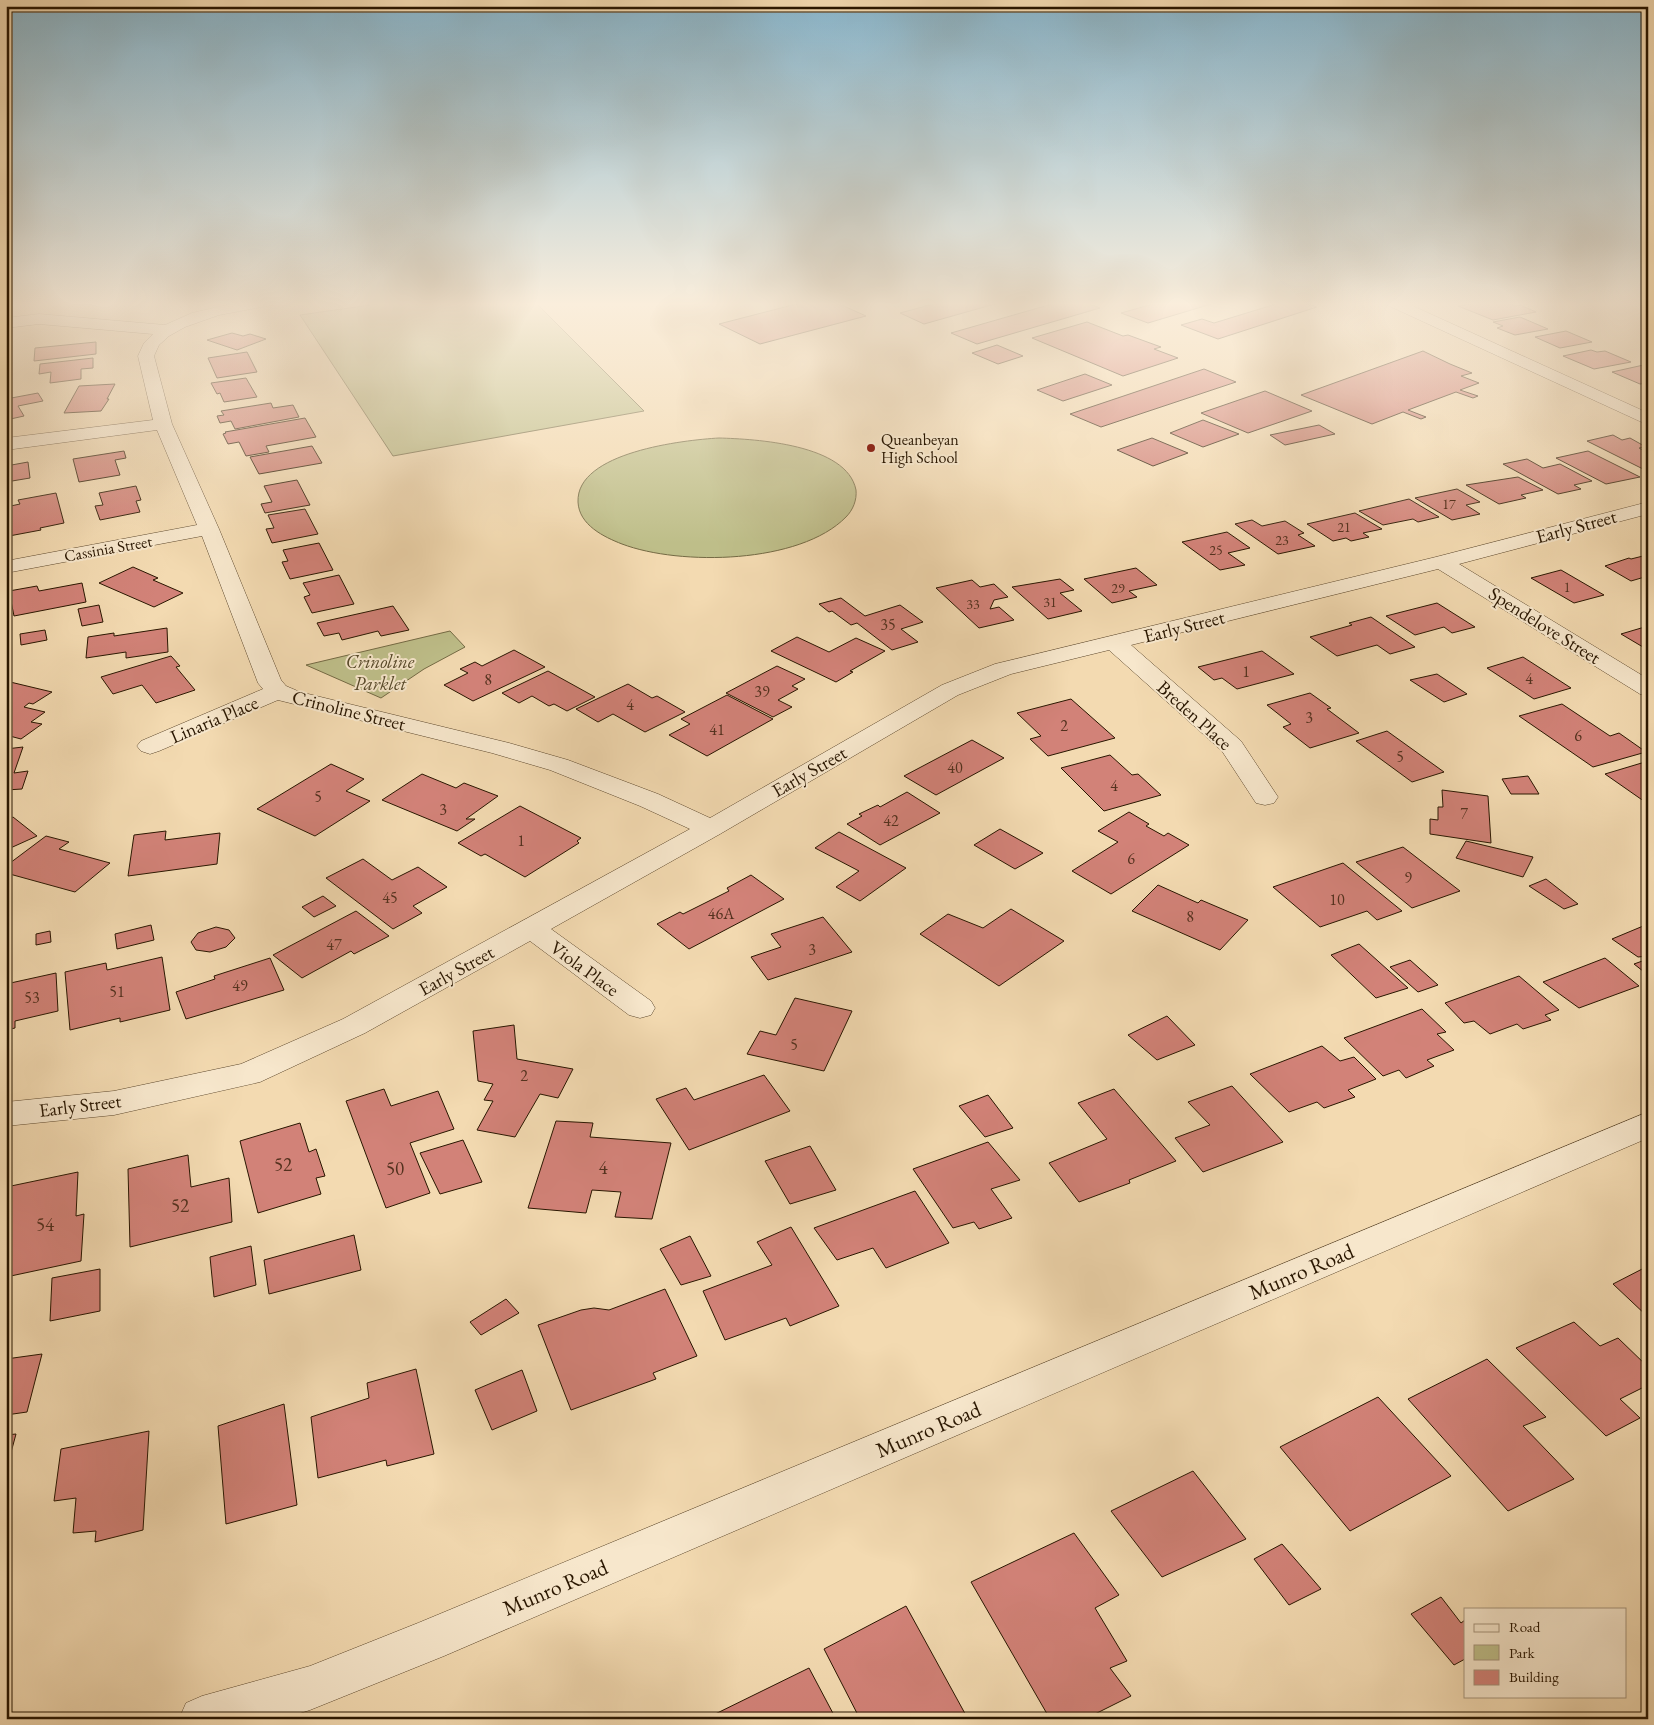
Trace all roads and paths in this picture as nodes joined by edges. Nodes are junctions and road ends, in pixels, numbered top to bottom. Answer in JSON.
{"nodes":[{"id":1,"x":153,"y":382,"type":"edge"},
{"id":2,"x":1567,"y":382,"type":"edge"},
{"id":3,"x":1648,"y":420,"type":"edge"},
{"id":4,"x":163,"y":424,"type":"junction"},
{"id":5,"x":6,"y":444,"type":"edge"},
{"id":6,"x":1648,"y":508,"type":"edge"},
{"id":7,"x":209,"y":530,"type":"junction"},
{"id":8,"x":1441,"y":562,"type":"junction"},
{"id":9,"x":6,"y":567,"type":"edge"},
{"id":10,"x":1115,"y":643,"type":"junction"},
{"id":11,"x":1648,"y":689,"type":"edge"},
{"id":12,"x":278,"y":691,"type":"junction"},
{"id":13,"x":150,"y":746,"type":"dead end"},
{"id":14,"x":1265,"y":797,"type":"dead end"},
{"id":15,"x":711,"y":828,"type":"junction"},
{"id":16,"x":531,"y":928,"type":"junction"},
{"id":17,"x":640,"y":1008,"type":"dead end"},
{"id":18,"x":6,"y":1114,"type":"edge"},
{"id":19,"x":1648,"y":1124,"type":"edge"},
{"id":20,"x":202,"y":1719,"type":"edge"}],
"edges":[{"from":1,"to":4,"type":"street","name":"Crinoline Street"},
{"from":2,"to":3,"type":"street"},
{"from":4,"to":5,"type":"street"},
{"from":4,"to":7,"type":"street","name":"Crinoline Street"},
{"from":6,"to":8,"type":"street","name":"Early Street"},
{"from":7,"to":9,"type":"street","name":"Cassinia Street"},
{"from":7,"to":12,"type":"street","name":"Crinoline Street"},
{"from":8,"to":10,"type":"street","name":"Early Street"},
{"from":8,"to":11,"type":"street","name":"Spendelove Street"},
{"from":10,"to":14,"type":"street","name":"Breden Place"},
{"from":10,"to":15,"type":"street","name":"Early Street"},
{"from":12,"to":13,"type":"street","name":"Linaria Place"},
{"from":12,"to":15,"type":"street","name":"Crinoline Street"},
{"from":15,"to":16,"type":"street","name":"Early Street"},
{"from":16,"to":17,"type":"street","name":"Viola Place"},
{"from":16,"to":18,"type":"street","name":"Early Street"},
{"from":19,"to":20,"type":"street","name":"Munro Road"}]}
